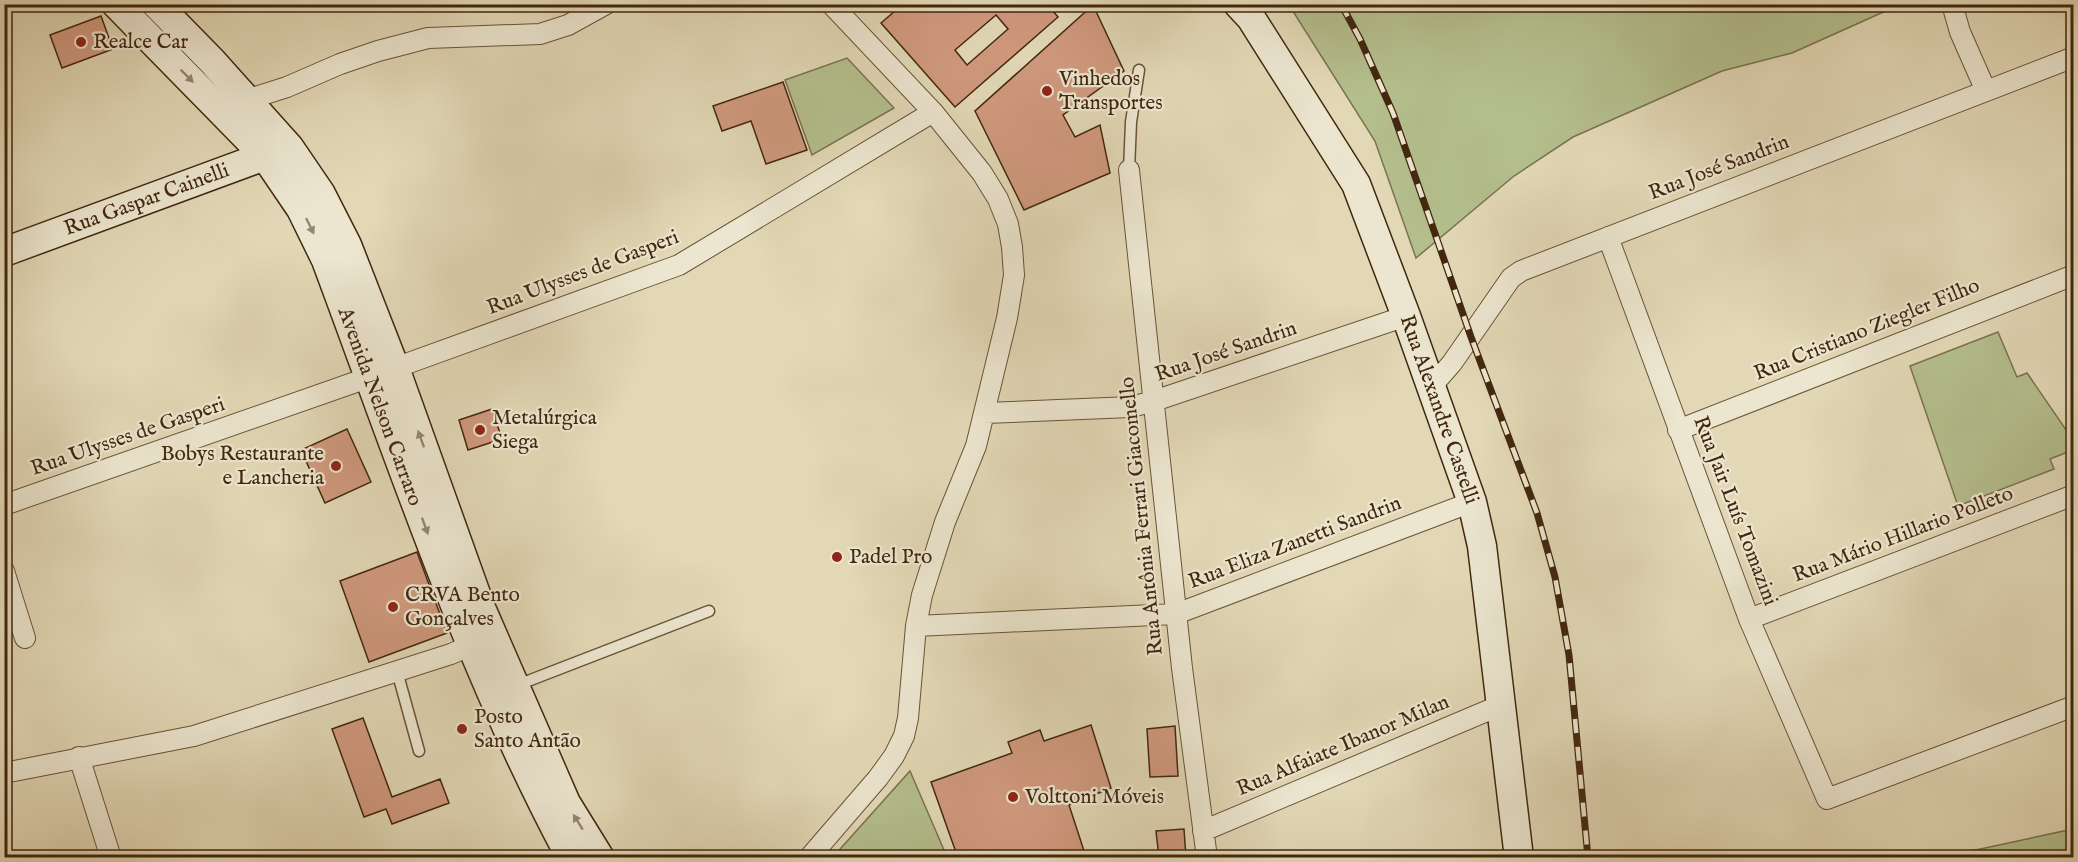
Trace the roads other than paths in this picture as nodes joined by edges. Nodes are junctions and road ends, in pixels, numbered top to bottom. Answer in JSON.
{"nodes":[{"id":1,"x":116,"y":4,"type":"edge"},
{"id":2,"x":156,"y":4,"type":"edge"},
{"id":3,"x":606,"y":4,"type":"edge"},
{"id":4,"x":831,"y":4,"type":"edge"},
{"id":5,"x":1238,"y":4,"type":"edge"},
{"id":6,"x":1952,"y":4,"type":"edge"},
{"id":7,"x":2073,"y":57,"type":"edge"},
{"id":8,"x":1139,"y":70,"type":"dead end"},
{"id":9,"x":1986,"y":91,"type":"junction"},
{"id":10,"x":234,"y":105,"type":"junction"},
{"id":11,"x":933,"y":112,"type":"junction"},
{"id":12,"x":277,"y":152,"type":"junction"},
{"id":13,"x":1129,"y":170,"type":"joint"},
{"id":14,"x":1608,"y":237,"type":"junction"},
{"id":15,"x":4,"y":252,"type":"edge"},
{"id":16,"x":2073,"y":275,"type":"edge"},
{"id":17,"x":1406,"y":316,"type":"junction"},
{"id":18,"x":383,"y":373,"type":"junction"},
{"id":19,"x":1431,"y":387,"type":"junction"},
{"id":20,"x":1154,"y":401,"type":"junction"},
{"id":21,"x":985,"y":413,"type":"junction"},
{"id":22,"x":1678,"y":430,"type":"junction"},
{"id":23,"x":2073,"y":495,"type":"edge"},
{"id":24,"x":1472,"y":502,"type":"junction"},
{"id":25,"x":4,"y":505,"type":"edge"},
{"id":26,"x":4,"y":572,"type":"edge"},
{"id":27,"x":709,"y":611,"type":"dead end"},
{"id":28,"x":1176,"y":614,"type":"junction"},
{"id":29,"x":1749,"y":619,"type":"junction"},
{"id":30,"x":916,"y":626,"type":"junction"},
{"id":31,"x":25,"y":638,"type":"dead end"},
{"id":32,"x":482,"y":640,"type":"junction"},
{"id":33,"x":397,"y":671,"type":"junction"},
{"id":34,"x":514,"y":686,"type":"junction"},
{"id":35,"x":1502,"y":705,"type":"junction"},
{"id":36,"x":2073,"y":706,"type":"edge"},
{"id":37,"x":525,"y":739,"type":"junction"},
{"id":38,"x":419,"y":751,"type":"dead end"},
{"id":39,"x":79,"y":757,"type":"junction"},
{"id":40,"x":4,"y":773,"type":"edge"},
{"id":41,"x":1203,"y":831,"type":"junction"},
{"id":42,"x":586,"y":856,"type":"edge"},
{"id":43,"x":111,"y":858,"type":"edge"},
{"id":44,"x":809,"y":858,"type":"edge"},
{"id":45,"x":1207,"y":858,"type":"edge"},
{"id":46,"x":1519,"y":858,"type":"edge"}],
"edges":[{"from":1,"to":10,"type":"main road","name":"Avenida Nelson Carraro","one_way":true},
{"from":2,"to":10,"type":"main road","name":"Avenida Nelson Carraro"},
{"from":3,"to":10,"type":"street"},
{"from":4,"to":11,"type":"street"},
{"from":5,"to":17,"type":"main road","name":"Rua Alexandre Castelli"},
{"from":6,"to":9,"type":"street"},
{"from":7,"to":9,"type":"street","name":"Rua José Sandrin"},
{"from":8,"to":13,"type":"lane"},
{"from":9,"to":14,"type":"street","name":"Rua José Sandrin"},
{"from":10,"to":12,"type":"main road","name":"Avenida Nelson Carraro"},
{"from":11,"to":18,"type":"street","name":"Rua Ulysses de Gasperi"},
{"from":11,"to":21,"type":"street"},
{"from":12,"to":15,"type":"main road","name":"Rua Gaspar Cainelli"},
{"from":12,"to":18,"type":"main road","name":"Avenida Nelson Carraro"},
{"from":13,"to":20,"type":"street","name":"Rua Antônia Ferrari Giacomello"},
{"from":14,"to":19,"type":"street","name":"Rua José Sandrin"},
{"from":14,"to":22,"type":"street","name":"Rua Jair Luís Tomazini"},
{"from":16,"to":22,"type":"street","name":"Rua Cristiano Ziegler Filho"},
{"from":17,"to":19,"type":"main road","name":"Rua Alexandre Castelli"},
{"from":17,"to":20,"type":"street","name":"Rua José Sandrin"},
{"from":18,"to":25,"type":"street","name":"Rua Ulysses de Gasperi"},
{"from":18,"to":32,"type":"main road","name":"Avenida Nelson Carraro"},
{"from":19,"to":24,"type":"main road","name":"Rua Alexandre Castelli"},
{"from":20,"to":21,"type":"street","name":"Rua José Sandrin"},
{"from":20,"to":28,"type":"street","name":"Rua Antônia Ferrari Giacomello"},
{"from":21,"to":30,"type":"street"},
{"from":22,"to":29,"type":"street","name":"Rua Jair Luís Tomazini"},
{"from":23,"to":29,"type":"street","name":"Rua Mário Hillario Polleto"},
{"from":24,"to":28,"type":"street","name":"Rua Eliza Zanetti Sandrin"},
{"from":24,"to":35,"type":"main road","name":"Rua Alexandre Castelli"},
{"from":26,"to":31,"type":"street"},
{"from":27,"to":34,"type":"lane"},
{"from":28,"to":30,"type":"street","name":"Rua Eliza Zanetti Sandrin"},
{"from":28,"to":41,"type":"street","name":"Rua Antônia Ferrari Giacomello"},
{"from":29,"to":36,"type":"street","name":"Rua Jair Luís Tomazini"},
{"from":30,"to":44,"type":"street"},
{"from":32,"to":33,"type":"street"},
{"from":32,"to":34,"type":"main road","name":"Avenida Nelson Carraro"},
{"from":32,"to":37,"type":"main road","name":"Avenida Nelson Carraro"},
{"from":33,"to":38,"type":"lane"},
{"from":33,"to":39,"type":"street"},
{"from":34,"to":37,"type":"main road","name":"Avenida Nelson Carraro"},
{"from":35,"to":41,"type":"street","name":"Rua Alfaiate Ibanor Milan"},
{"from":35,"to":46,"type":"main road","name":"Rua Alexandre Castelli"},
{"from":37,"to":42,"type":"main road","name":"Avenida Nelson Carraro"},
{"from":39,"to":40,"type":"street"},
{"from":39,"to":43,"type":"street"},
{"from":41,"to":45,"type":"street","name":"Rua Antônia Ferrari Giacomello"}]}
